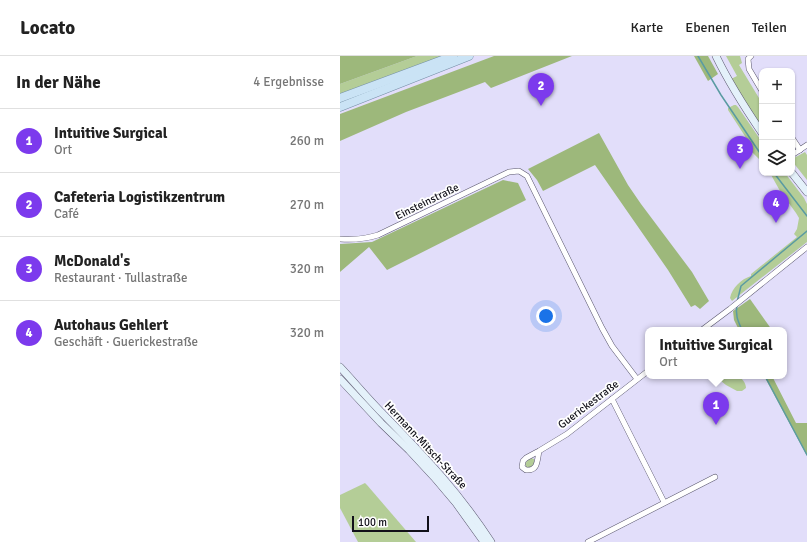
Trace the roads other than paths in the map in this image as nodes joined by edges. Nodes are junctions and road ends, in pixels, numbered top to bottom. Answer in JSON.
{"nodes":[{"id":1,"x":453,"y":56,"type":"edge"},
{"id":2,"x":469,"y":56,"type":"edge"},
{"id":3,"x":716,"y":56,"type":"edge"},
{"id":4,"x":751,"y":56,"type":"edge"},
{"id":5,"x":759,"y":86,"type":"edge"},
{"id":6,"x":340,"y":98,"type":"edge"},
{"id":7,"x":340,"y":107,"type":"edge"},
{"id":8,"x":759,"y":128,"type":"edge"},
{"id":9,"x":793,"y":140,"type":"edge"},
{"id":10,"x":807,"y":145,"type":"edge"},
{"id":11,"x":800,"y":150,"type":"junction"},
{"id":12,"x":795,"y":153,"type":"edge"},
{"id":13,"x":794,"y":176,"type":"edge"},
{"id":14,"x":807,"y":192,"type":"edge"},
{"id":15,"x":340,"y":239,"type":"edge"},
{"id":16,"x":807,"y":247,"type":"edge"},
{"id":17,"x":706,"y":327,"type":"edge"},
{"id":18,"x":341,"y":369,"type":"edge"},
{"id":19,"x":645,"y":373,"type":"edge"},
{"id":20,"x":340,"y":379,"type":"edge"},
{"id":21,"x":637,"y":379,"type":"junction"},
{"id":22,"x":612,"y":399,"type":"junction"},
{"id":23,"x":540,"y":451,"type":"dead end"},
{"id":24,"x":715,"y":477,"type":"dead end"},
{"id":25,"x":664,"y":502,"type":"junction"},
{"id":26,"x":484,"y":542,"type":"edge"},
{"id":27,"x":491,"y":542,"type":"edge"},
{"id":28,"x":588,"y":542,"type":"edge"}],
"edges":[{"from":1,"to":6,"type":"main road"},
{"from":2,"to":7,"type":"main road"},
{"from":3,"to":8,"type":"main road"},
{"from":4,"to":5,"type":"street"},
{"from":9,"to":11,"type":"street"},
{"from":10,"to":11,"type":"street"},
{"from":11,"to":12,"type":"street"},
{"from":13,"to":14,"type":"main road"},
{"from":15,"to":21,"type":"street","name":"Einsteinstraße"},
{"from":16,"to":17,"type":"street"},
{"from":18,"to":27,"type":"main road","name":"Hermann-Mitsch-Straße"},
{"from":19,"to":21,"type":"street","name":"Guerickestraße"},
{"from":20,"to":26,"type":"main road","name":"Hermann-Mitsch-Straße"},
{"from":21,"to":22,"type":"street","name":"Guerickestraße"},
{"from":22,"to":23,"type":"street","name":"Guerickestraße"},
{"from":22,"to":25,"type":"street"},
{"from":24,"to":25,"type":"street"},
{"from":25,"to":28,"type":"street"}]}
